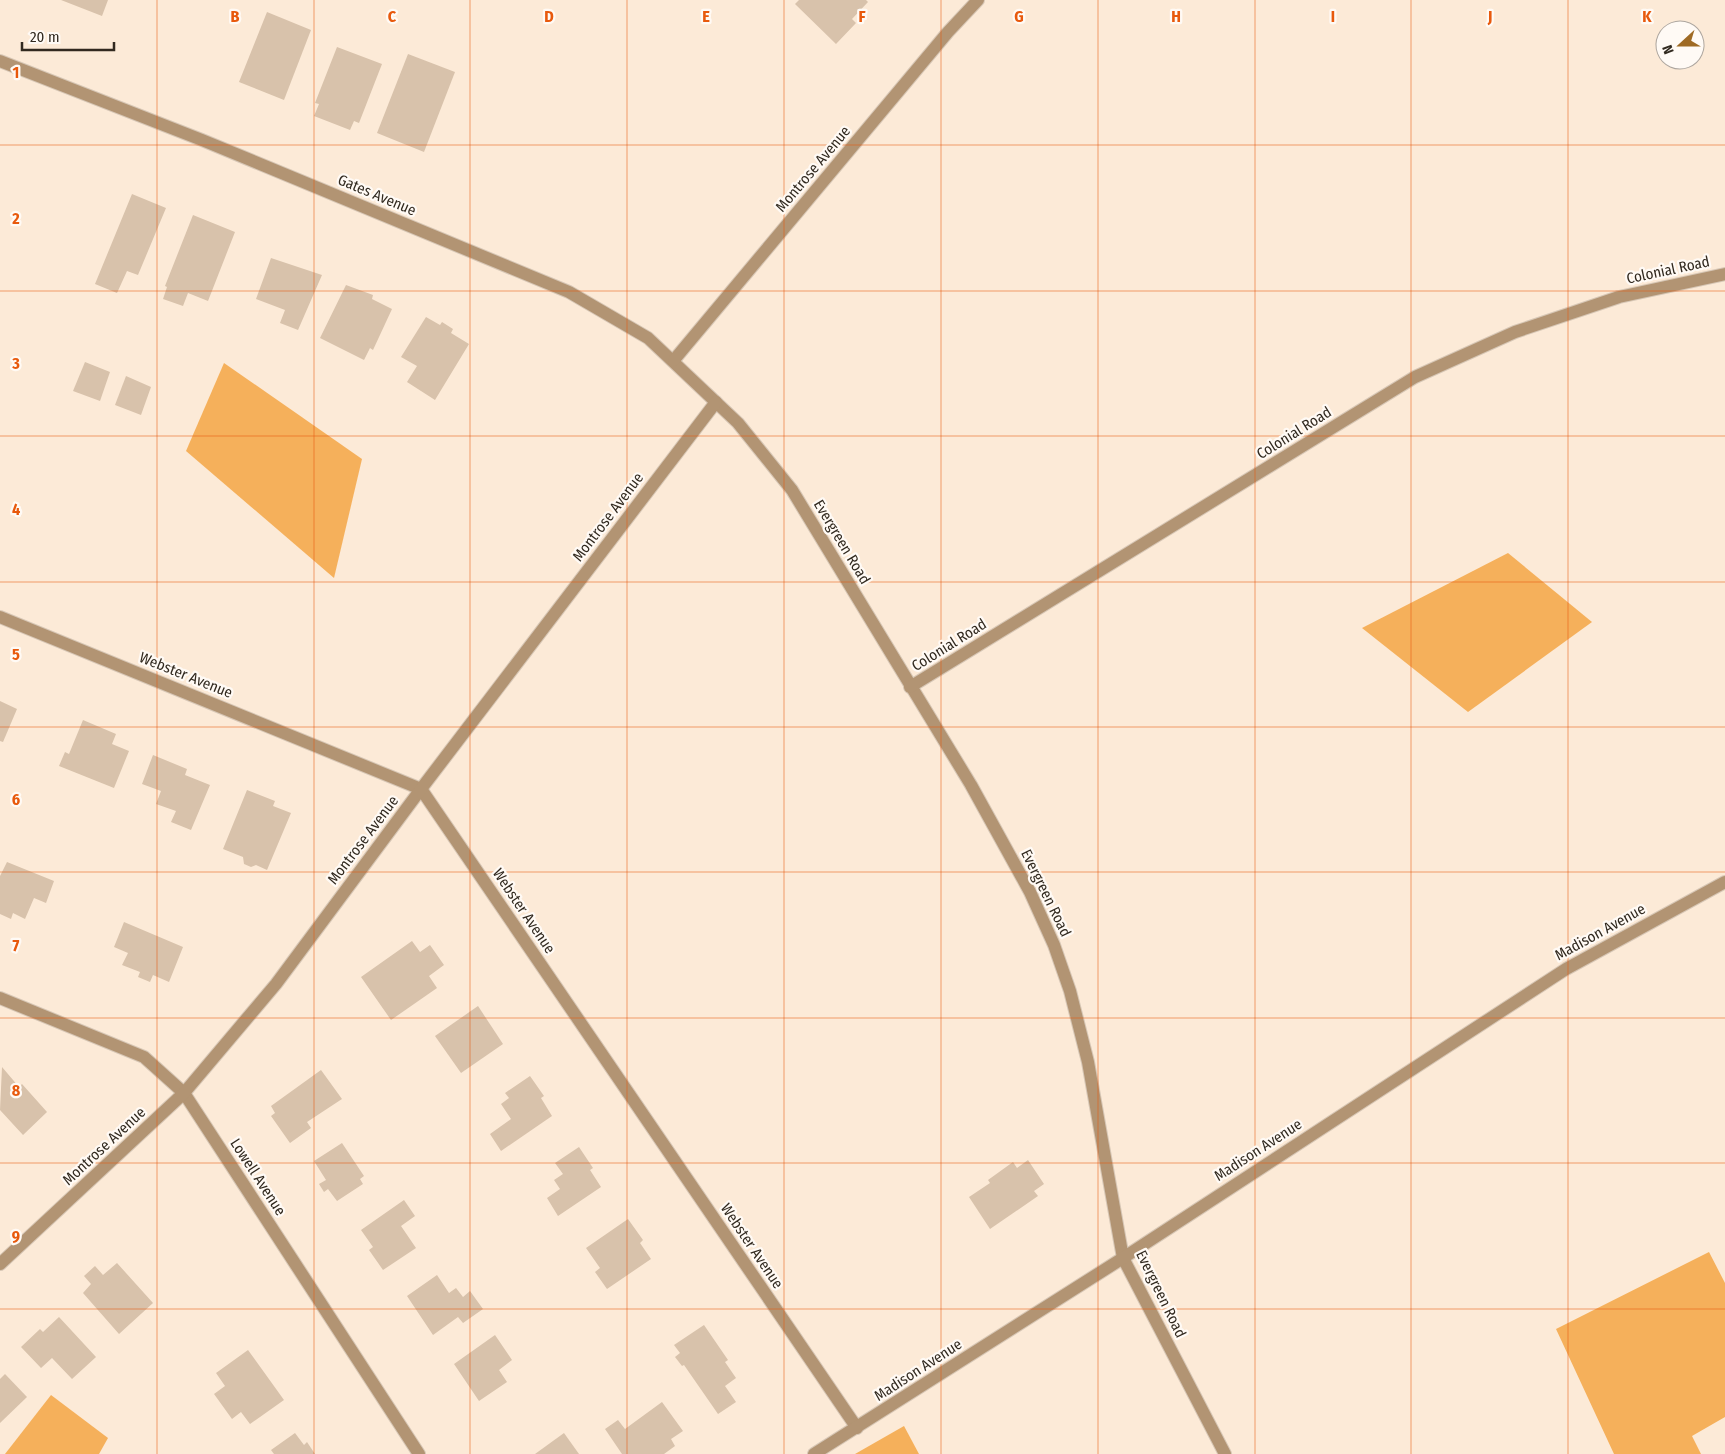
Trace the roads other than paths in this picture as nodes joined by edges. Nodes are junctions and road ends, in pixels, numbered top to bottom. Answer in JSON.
{"nodes":[{"id":1,"x":978,"y":0,"type":"edge"},
{"id":2,"x":0,"y":61,"type":"edge"},
{"id":3,"x":1725,"y":274,"type":"edge"},
{"id":4,"x":674,"y":360,"type":"junction"},
{"id":5,"x":716,"y":402,"type":"junction"},
{"id":6,"x":0,"y":617,"type":"edge"},
{"id":7,"x":910,"y":687,"type":"junction"},
{"id":8,"x":421,"y":789,"type":"junction"},
{"id":9,"x":1725,"y":882,"type":"edge"},
{"id":10,"x":0,"y":998,"type":"edge"},
{"id":11,"x":184,"y":1093,"type":"junction"},
{"id":12,"x":1123,"y":1258,"type":"junction"},
{"id":13,"x":0,"y":1264,"type":"edge"},
{"id":14,"x":857,"y":1428,"type":"junction"},
{"id":15,"x":418,"y":1454,"type":"edge"},
{"id":16,"x":814,"y":1454,"type":"edge"},
{"id":17,"x":1224,"y":1454,"type":"edge"}],
"edges":[{"from":1,"to":4,"type":"street","name":"Montrose Avenue"},
{"from":2,"to":4,"type":"street","name":"Gates Avenue"},
{"from":3,"to":7,"type":"street","name":"Colonial Road"},
{"from":4,"to":5,"type":"street","name":"Gates Avenue"},
{"from":5,"to":7,"type":"street","name":"Evergreen Road"},
{"from":5,"to":8,"type":"street","name":"Montrose Avenue"},
{"from":6,"to":8,"type":"street","name":"Webster Avenue"},
{"from":7,"to":12,"type":"street","name":"Evergreen Road"},
{"from":8,"to":11,"type":"street","name":"Montrose Avenue"},
{"from":8,"to":14,"type":"street","name":"Webster Avenue"},
{"from":9,"to":12,"type":"street","name":"Madison Avenue"},
{"from":10,"to":11,"type":"street","name":"Lowell Avenue"},
{"from":11,"to":13,"type":"street","name":"Montrose Avenue"},
{"from":11,"to":15,"type":"street","name":"Lowell Avenue"},
{"from":12,"to":14,"type":"street","name":"Madison Avenue"},
{"from":12,"to":17,"type":"street","name":"Evergreen Road"},
{"from":14,"to":16,"type":"street","name":"Madison Avenue"}]}
